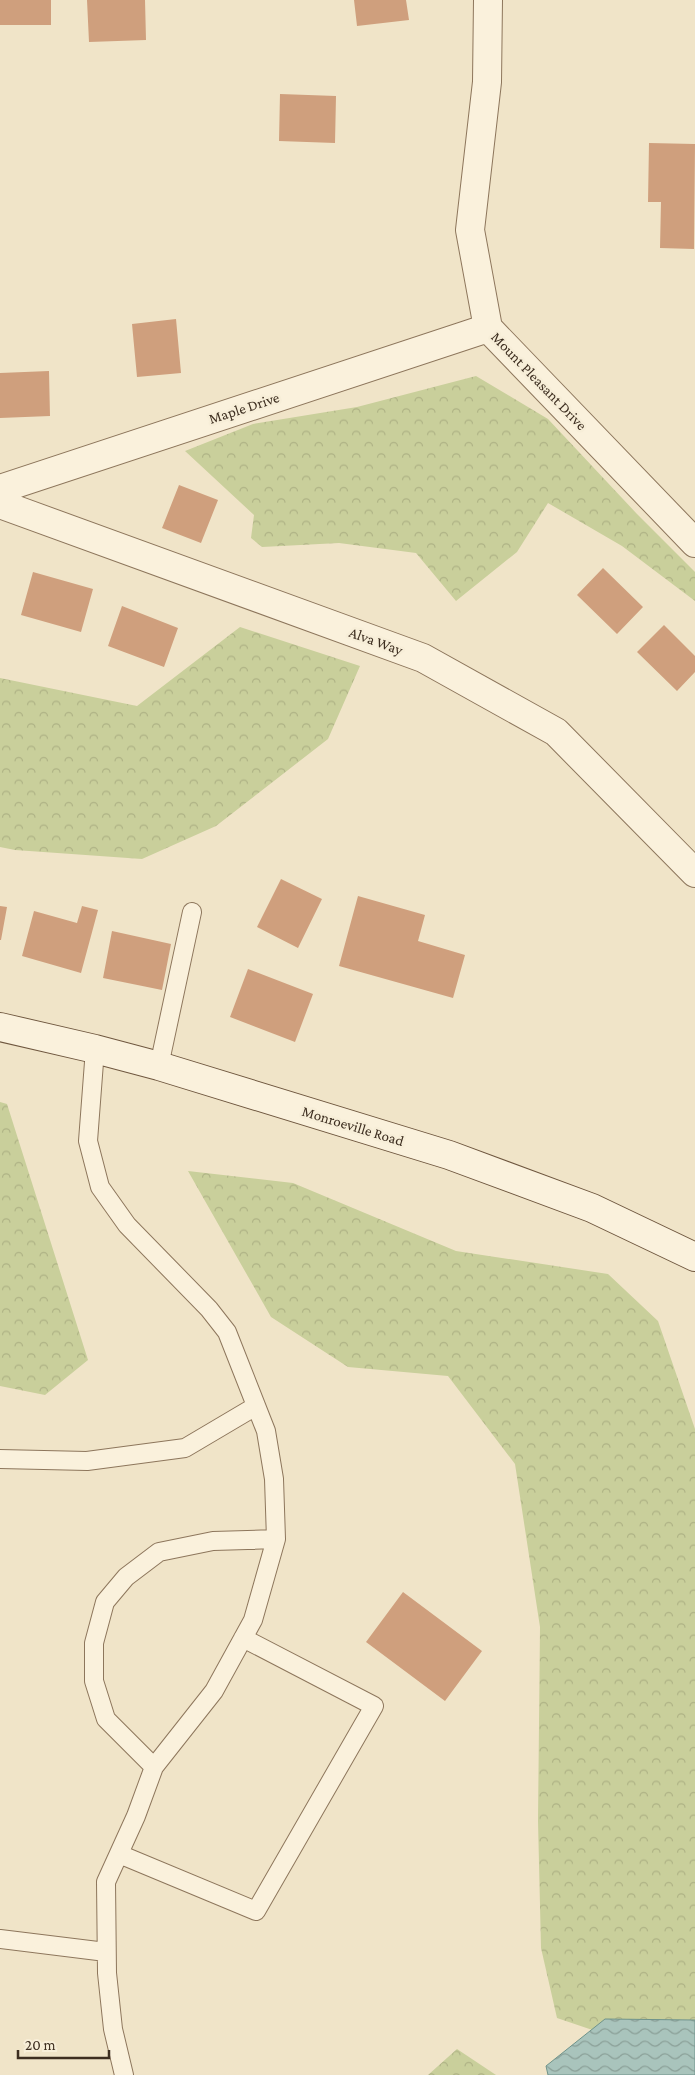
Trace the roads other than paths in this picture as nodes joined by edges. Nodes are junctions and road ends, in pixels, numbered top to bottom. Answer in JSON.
{"nodes":[{"id":1,"x":488,"y":0,"type":"edge"},
{"id":2,"x":488,"y":328,"type":"junction"},
{"id":3,"x":0,"y":489,"type":"edge"},
{"id":4,"x":0,"y":504,"type":"edge"},
{"id":5,"x":695,"y":543,"type":"edge"},
{"id":6,"x":695,"y":873,"type":"edge"},
{"id":7,"x":192,"y":912,"type":"dead end"},
{"id":8,"x":0,"y":1027,"type":"edge"},
{"id":9,"x":95,"y":1049,"type":"junction"},
{"id":10,"x":159,"y":1066,"type":"junction"},
{"id":11,"x":695,"y":1257,"type":"edge"},
{"id":12,"x":256,"y":1406,"type":"junction"},
{"id":13,"x":0,"y":1459,"type":"edge"},
{"id":14,"x":276,"y":1539,"type":"junction"},
{"id":15,"x":243,"y":1638,"type":"junction"},
{"id":16,"x":154,"y":1767,"type":"junction"},
{"id":17,"x":119,"y":1854,"type":"junction"},
{"id":18,"x":0,"y":1939,"type":"edge"},
{"id":19,"x":106,"y":1952,"type":"junction"},
{"id":20,"x":124,"y":2075,"type":"edge"}],
"edges":[{"from":1,"to":2,"type":"street","name":"Mount Pleasant Drive"},
{"from":2,"to":3,"type":"street","name":"Maple Drive"},
{"from":2,"to":5,"type":"street","name":"Mount Pleasant Drive"},
{"from":4,"to":6,"type":"street","name":"Alva Way"},
{"from":7,"to":10,"type":"lane"},
{"from":8,"to":9,"type":"street","name":"Monroeville Road"},
{"from":9,"to":10,"type":"street","name":"Monroeville Road"},
{"from":9,"to":12,"type":"lane"},
{"from":10,"to":11,"type":"street","name":"Monroeville Road"},
{"from":12,"to":13,"type":"lane"},
{"from":12,"to":14,"type":"lane"},
{"from":14,"to":15,"type":"lane"},
{"from":14,"to":16,"type":"lane"},
{"from":15,"to":16,"type":"lane"},
{"from":15,"to":17,"type":"lane"},
{"from":16,"to":17,"type":"lane"},
{"from":17,"to":19,"type":"lane"},
{"from":18,"to":19,"type":"lane"},
{"from":19,"to":20,"type":"lane"}]}
